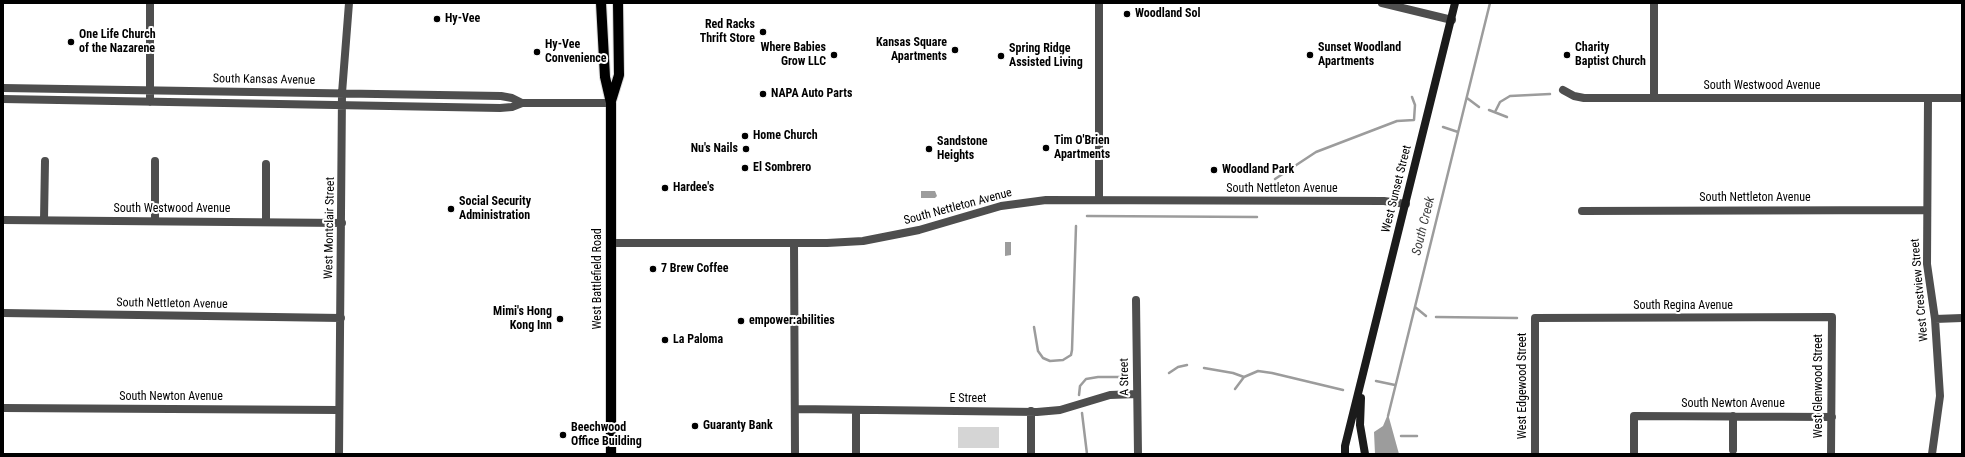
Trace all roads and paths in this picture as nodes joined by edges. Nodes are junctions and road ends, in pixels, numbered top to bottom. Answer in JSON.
{"nodes":[{"id":1,"x":150,"y":3,"type":"edge"},
{"id":2,"x":349,"y":3,"type":"edge"},
{"id":3,"x":602,"y":3,"type":"edge"},
{"id":4,"x":618,"y":3,"type":"edge"},
{"id":5,"x":1099,"y":3,"type":"edge"},
{"id":6,"x":1382,"y":3,"type":"edge"},
{"id":7,"x":1455,"y":3,"type":"edge"},
{"id":8,"x":1654,"y":3,"type":"edge"},
{"id":9,"x":1452,"y":20,"type":"junction"},
{"id":10,"x":3,"y":88,"type":"edge"},
{"id":11,"x":150,"y":90,"type":"junction"},
{"id":12,"x":1563,"y":90,"type":"dead end"},
{"id":13,"x":342,"y":93,"type":"junction"},
{"id":14,"x":1654,"y":98,"type":"junction"},
{"id":15,"x":1962,"y":98,"type":"edge"},
{"id":16,"x":3,"y":99,"type":"edge"},
{"id":17,"x":1928,"y":99,"type":"junction"},
{"id":18,"x":150,"y":102,"type":"junction"},
{"id":19,"x":522,"y":102,"type":"junction"},
{"id":20,"x":611,"y":103,"type":"junction"},
{"id":21,"x":342,"y":105,"type":"junction"},
{"id":22,"x":45,"y":160,"type":"dead end"},
{"id":23,"x":155,"y":161,"type":"dead end"},
{"id":24,"x":266,"y":164,"type":"dead end"},
{"id":25,"x":1099,"y":200,"type":"junction"},
{"id":26,"x":1406,"y":204,"type":"junction"},
{"id":27,"x":1927,"y":210,"type":"junction"},
{"id":28,"x":1582,"y":211,"type":"dead end"},
{"id":29,"x":3,"y":220,"type":"edge"},
{"id":30,"x":44,"y":220,"type":"junction"},
{"id":31,"x":155,"y":221,"type":"junction"},
{"id":32,"x":266,"y":221,"type":"junction"},
{"id":33,"x":342,"y":223,"type":"junction"},
{"id":34,"x":612,"y":243,"type":"junction"},
{"id":35,"x":794,"y":244,"type":"junction"},
{"id":36,"x":1136,"y":300,"type":"dead end"},
{"id":37,"x":3,"y":313,"type":"edge"},
{"id":38,"x":341,"y":318,"type":"junction"},
{"id":39,"x":1535,"y":318,"type":"joint"},
{"id":40,"x":1832,"y":318,"type":"joint"},
{"id":41,"x":1962,"y":318,"type":"edge"},
{"id":42,"x":1934,"y":319,"type":"junction"},
{"id":43,"x":1362,"y":381,"type":"junction"},
{"id":44,"x":1138,"y":394,"type":"junction"},
{"id":45,"x":3,"y":408,"type":"edge"},
{"id":46,"x":795,"y":409,"type":"junction"},
{"id":47,"x":339,"y":410,"type":"junction"},
{"id":48,"x":856,"y":410,"type":"junction"},
{"id":49,"x":1031,"y":411,"type":"junction"},
{"id":50,"x":1733,"y":416,"type":"junction"},
{"id":51,"x":1832,"y":417,"type":"junction"},
{"id":52,"x":1733,"y":450,"type":"dead end"},
{"id":53,"x":339,"y":454,"type":"edge"},
{"id":54,"x":611,"y":454,"type":"edge"},
{"id":55,"x":795,"y":454,"type":"edge"},
{"id":56,"x":856,"y":454,"type":"edge"},
{"id":57,"x":1031,"y":454,"type":"edge"},
{"id":58,"x":1138,"y":454,"type":"edge"},
{"id":59,"x":1345,"y":454,"type":"edge"},
{"id":60,"x":1365,"y":454,"type":"edge"},
{"id":61,"x":1535,"y":454,"type":"edge"},
{"id":62,"x":1634,"y":454,"type":"edge"},
{"id":63,"x":1831,"y":454,"type":"edge"},
{"id":64,"x":1932,"y":454,"type":"edge"}],
"edges":[{"from":1,"to":11,"type":"street"},
{"from":2,"to":13,"type":"street","name":"West Montclair Street"},
{"from":3,"to":20,"type":"main road","name":"West Battlefield Road"},
{"from":4,"to":20,"type":"main road","name":"West Battlefield Road"},
{"from":5,"to":25,"type":"street"},
{"from":6,"to":9,"type":"street"},
{"from":7,"to":9,"type":"main road","name":"West Sunset Street"},
{"from":8,"to":14,"type":"street"},
{"from":9,"to":26,"type":"main road","name":"West Sunset Street"},
{"from":10,"to":11,"type":"street","name":"South Kansas Avenue"},
{"from":11,"to":13,"type":"street","name":"South Kansas Avenue"},
{"from":11,"to":18,"type":"street"},
{"from":12,"to":14,"type":"street","name":"South Westwood Avenue"},
{"from":13,"to":19,"type":"street","name":"South Kansas Avenue"},
{"from":13,"to":21,"type":"street","name":"West Montclair Street"},
{"from":14,"to":17,"type":"street","name":"South Westwood Avenue"},
{"from":15,"to":17,"type":"street","name":"South Westwood Avenue"},
{"from":16,"to":18,"type":"street","name":"South Kansas Avenue"},
{"from":17,"to":27,"type":"street","name":"West Crestview Street"},
{"from":18,"to":21,"type":"street","name":"South Kansas Avenue"},
{"from":19,"to":20,"type":"street","name":"South Kansas Avenue"},
{"from":19,"to":21,"type":"street","name":"South Kansas Avenue"},
{"from":20,"to":34,"type":"main road","name":"West Battlefield Road"},
{"from":21,"to":33,"type":"street","name":"West Montclair Street"},
{"from":22,"to":30,"type":"street"},
{"from":23,"to":31,"type":"street"},
{"from":24,"to":32,"type":"street"},
{"from":25,"to":26,"type":"street","name":"South Nettleton Avenue"},
{"from":25,"to":35,"type":"street","name":"South Nettleton Avenue"},
{"from":26,"to":43,"type":"main road","name":"West Sunset Street"},
{"from":27,"to":28,"type":"street","name":"South Nettleton Avenue"},
{"from":27,"to":42,"type":"street","name":"West Crestview Street"},
{"from":29,"to":30,"type":"street","name":"South Westwood Avenue"},
{"from":30,"to":31,"type":"street","name":"South Westwood Avenue"},
{"from":31,"to":32,"type":"street","name":"South Westwood Avenue"},
{"from":32,"to":33,"type":"street","name":"South Westwood Avenue"},
{"from":33,"to":38,"type":"street","name":"West Montclair Street"},
{"from":34,"to":35,"type":"street","name":"South Nettleton Avenue"},
{"from":34,"to":54,"type":"main road","name":"West Battlefield Road"},
{"from":35,"to":46,"type":"street"},
{"from":36,"to":44,"type":"street","name":"A Street"},
{"from":37,"to":38,"type":"street","name":"South Nettleton Avenue"},
{"from":38,"to":47,"type":"street","name":"West Montclair Street"},
{"from":39,"to":40,"type":"street","name":"South Regina Avenue"},
{"from":39,"to":61,"type":"street","name":"West Edgewood Street"},
{"from":40,"to":51,"type":"street","name":"West Glenwood Street"},
{"from":41,"to":42,"type":"street"},
{"from":42,"to":64,"type":"street","name":"West Crestview Street"},
{"from":43,"to":59,"type":"main road","name":"West Sunset Street"},
{"from":43,"to":60,"type":"main road","name":"West Sunset Street"},
{"from":44,"to":49,"type":"street","name":"E Street"},
{"from":44,"to":58,"type":"street","name":"A Street"},
{"from":45,"to":47,"type":"street","name":"South Newton Avenue"},
{"from":46,"to":48,"type":"street","name":"E Street"},
{"from":46,"to":55,"type":"street"},
{"from":47,"to":53,"type":"street","name":"West Montclair Street"},
{"from":48,"to":49,"type":"street","name":"E Street"},
{"from":48,"to":56,"type":"street"},
{"from":49,"to":57,"type":"street"},
{"from":50,"to":51,"type":"street","name":"South Newton Avenue"},
{"from":50,"to":52,"type":"street"},
{"from":50,"to":62,"type":"street","name":"South Newton Avenue"},
{"from":51,"to":63,"type":"street","name":"West Glenwood Street"}]}
